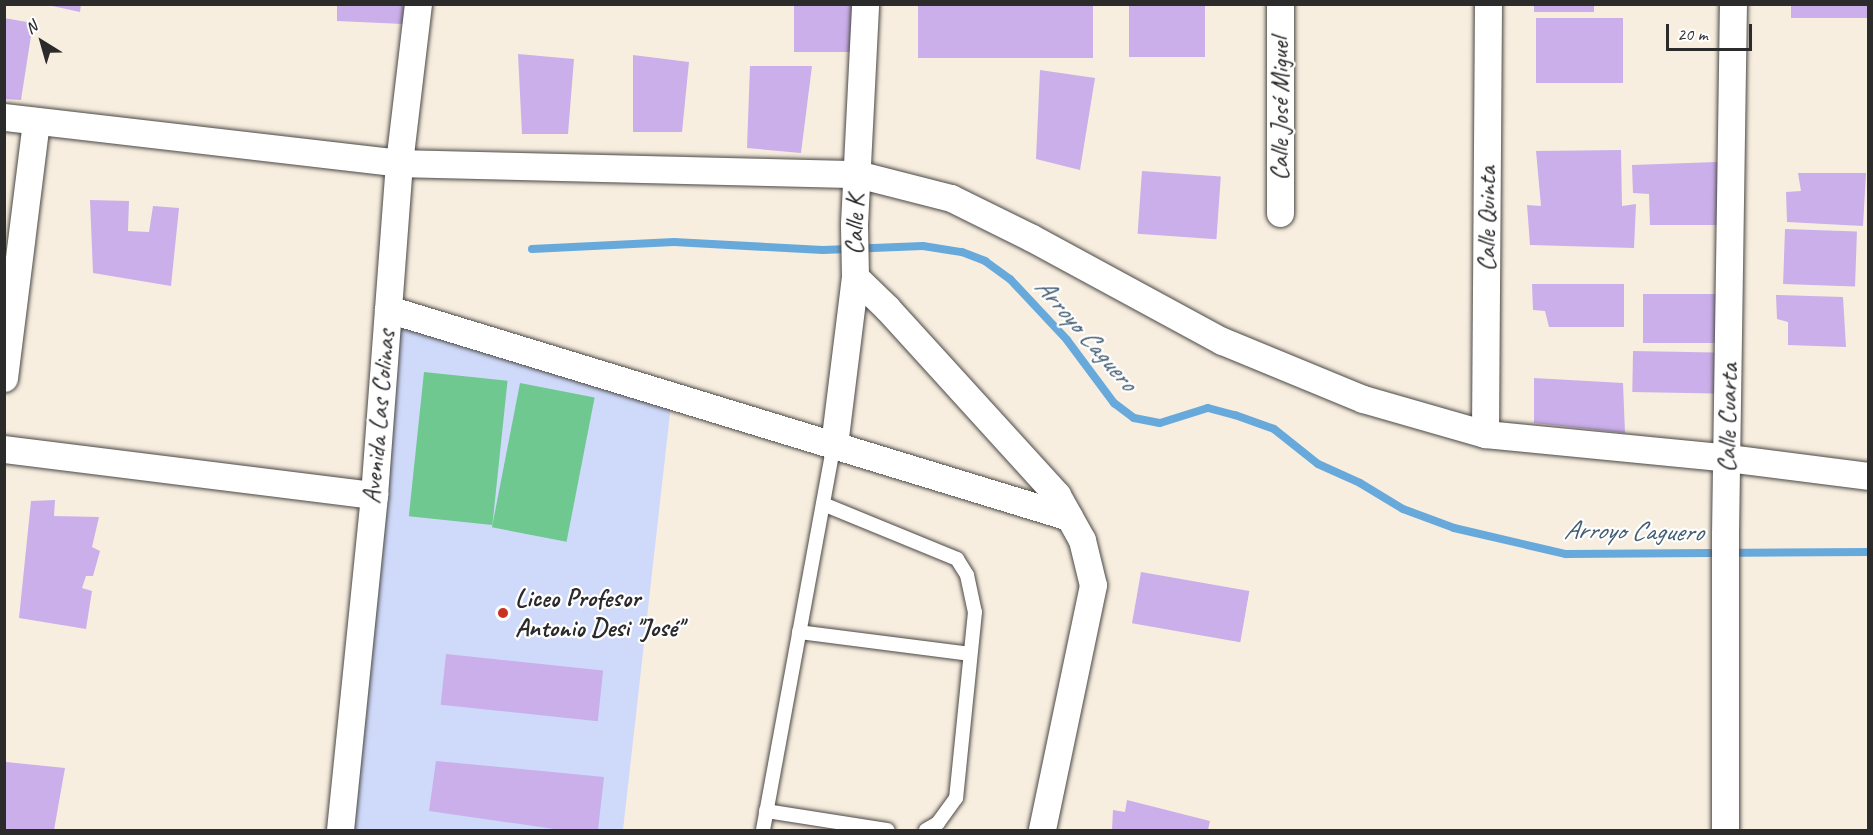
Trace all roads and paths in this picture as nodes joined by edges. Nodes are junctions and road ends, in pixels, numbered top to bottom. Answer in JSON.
{"nodes":[{"id":1,"x":418,"y":4,"type":"edge"},
{"id":2,"x":865,"y":4,"type":"edge"},
{"id":3,"x":1280,"y":4,"type":"edge"},
{"id":4,"x":1488,"y":4,"type":"edge"},
{"id":5,"x":1733,"y":4,"type":"edge"},
{"id":6,"x":4,"y":117,"type":"edge"},
{"id":7,"x":36,"y":121,"type":"junction"},
{"id":8,"x":399,"y":163,"type":"junction"},
{"id":9,"x":857,"y":174,"type":"junction"},
{"id":10,"x":1280,"y":213,"type":"dead end"},
{"id":11,"x":855,"y":269,"type":"junction"},
{"id":12,"x":388,"y":309,"type":"junction"},
{"id":13,"x":4,"y":378,"type":"edge"},
{"id":14,"x":1485,"y":434,"type":"junction"},
{"id":15,"x":834,"y":445,"type":"junction"},
{"id":16,"x":4,"y":449,"type":"edge"},
{"id":17,"x":1728,"y":458,"type":"junction"},
{"id":18,"x":1869,"y":477,"type":"edge"},
{"id":19,"x":374,"y":495,"type":"junction"},
{"id":20,"x":824,"y":504,"type":"junction"},
{"id":21,"x":1069,"y":517,"type":"junction"},
{"id":22,"x":800,"y":632,"type":"junction"},
{"id":23,"x":970,"y":654,"type":"junction"},
{"id":24,"x":766,"y":811,"type":"junction"},
{"id":25,"x":340,"y":831,"type":"edge"},
{"id":26,"x":763,"y":831,"type":"edge"},
{"id":27,"x":888,"y":831,"type":"edge"},
{"id":28,"x":926,"y":831,"type":"edge"},
{"id":29,"x":1042,"y":831,"type":"edge"},
{"id":30,"x":1725,"y":831,"type":"edge"}],
"edges":[{"from":1,"to":8,"type":"street","name":"Avenida Las Colinas"},
{"from":2,"to":9,"type":"street","name":"Calle K"},
{"from":3,"to":10,"type":"street","name":"Calle José Miguel"},
{"from":4,"to":14,"type":"street","name":"Calle Quinta"},
{"from":5,"to":17,"type":"street","name":"Calle Cuarta"},
{"from":6,"to":7,"type":"street"},
{"from":7,"to":8,"type":"street"},
{"from":7,"to":13,"type":"street"},
{"from":8,"to":9,"type":"street"},
{"from":8,"to":12,"type":"street","name":"Avenida Las Colinas"},
{"from":9,"to":11,"type":"street","name":"Calle K"},
{"from":9,"to":14,"type":"street"},
{"from":11,"to":15,"type":"street","name":"Calle K"},
{"from":11,"to":21,"type":"street"},
{"from":12,"to":15,"type":"street"},
{"from":12,"to":19,"type":"street","name":"Avenida Las Colinas"},
{"from":14,"to":17,"type":"street"},
{"from":15,"to":20,"type":"lane"},
{"from":15,"to":21,"type":"street"},
{"from":16,"to":19,"type":"street"},
{"from":17,"to":18,"type":"street"},
{"from":17,"to":30,"type":"street","name":"Calle Cuarta"},
{"from":19,"to":25,"type":"street","name":"Avenida Las Colinas"},
{"from":20,"to":22,"type":"lane"},
{"from":20,"to":23,"type":"lane"},
{"from":21,"to":29,"type":"street"},
{"from":22,"to":23,"type":"lane"},
{"from":22,"to":24,"type":"lane"},
{"from":23,"to":28,"type":"lane"},
{"from":24,"to":26,"type":"lane"},
{"from":24,"to":27,"type":"lane"}]}
